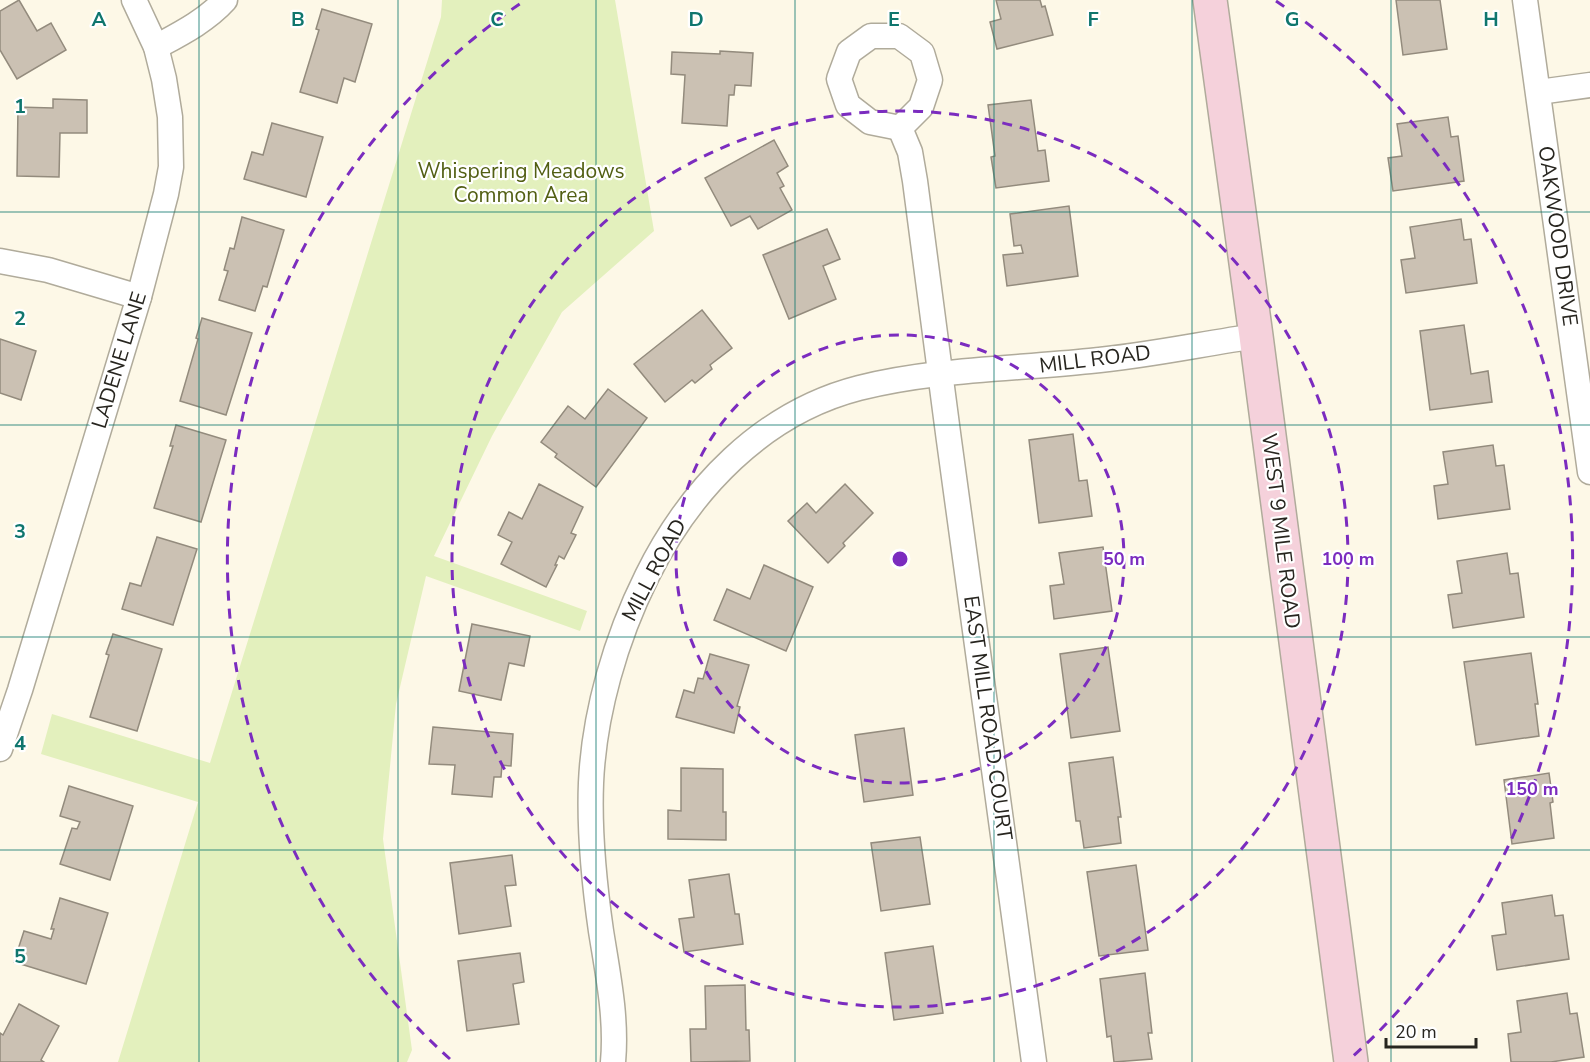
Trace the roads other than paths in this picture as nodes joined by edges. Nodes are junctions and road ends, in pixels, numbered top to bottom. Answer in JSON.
{"nodes":[{"id":1,"x":134,"y":0,"type":"edge"},
{"id":2,"x":225,"y":0,"type":"edge"},
{"id":3,"x":1210,"y":0,"type":"edge"},
{"id":4,"x":1525,"y":0,"type":"edge"},
{"id":5,"x":156,"y":47,"type":"junction"},
{"id":6,"x":1590,"y":85,"type":"edge"},
{"id":7,"x":1539,"y":92,"type":"junction"},
{"id":8,"x":900,"y":128,"type":"dead end"},
{"id":9,"x":0,"y":261,"type":"edge"},
{"id":10,"x":139,"y":297,"type":"junction"},
{"id":11,"x":1256,"y":336,"type":"junction"},
{"id":12,"x":939,"y":374,"type":"junction"},
{"id":13,"x":1590,"y":472,"type":"edge"},
{"id":14,"x":10,"y":688,"type":"edge"},
{"id":15,"x":0,"y":749,"type":"edge"},
{"id":16,"x":614,"y":1062,"type":"edge"},
{"id":17,"x":1034,"y":1062,"type":"edge"},
{"id":18,"x":1351,"y":1062,"type":"edge"}],
"edges":[{"from":1,"to":5,"type":"street","name":"LADENE LANE"},
{"from":2,"to":5,"type":"street"},
{"from":3,"to":11,"type":"street","name":"WEST 9 MILE ROAD"},
{"from":4,"to":7,"type":"street","name":"OAKWOOD DRIVE"},
{"from":5,"to":10,"type":"street","name":"LADENE LANE"},
{"from":6,"to":7,"type":"street"},
{"from":7,"to":13,"type":"street","name":"OAKWOOD DRIVE"},
{"from":8,"to":12,"type":"street","name":"EAST MILL ROAD COURT"},
{"from":9,"to":10,"type":"street"},
{"from":10,"to":14,"type":"street","name":"LADENE LANE"},
{"from":11,"to":12,"type":"street","name":"MILL ROAD"},
{"from":11,"to":18,"type":"street","name":"WEST 9 MILE ROAD"},
{"from":12,"to":16,"type":"street","name":"MILL ROAD"},
{"from":12,"to":17,"type":"street","name":"EAST MILL ROAD COURT"},
{"from":14,"to":15,"type":"street","name":"LADENE LANE"}]}
